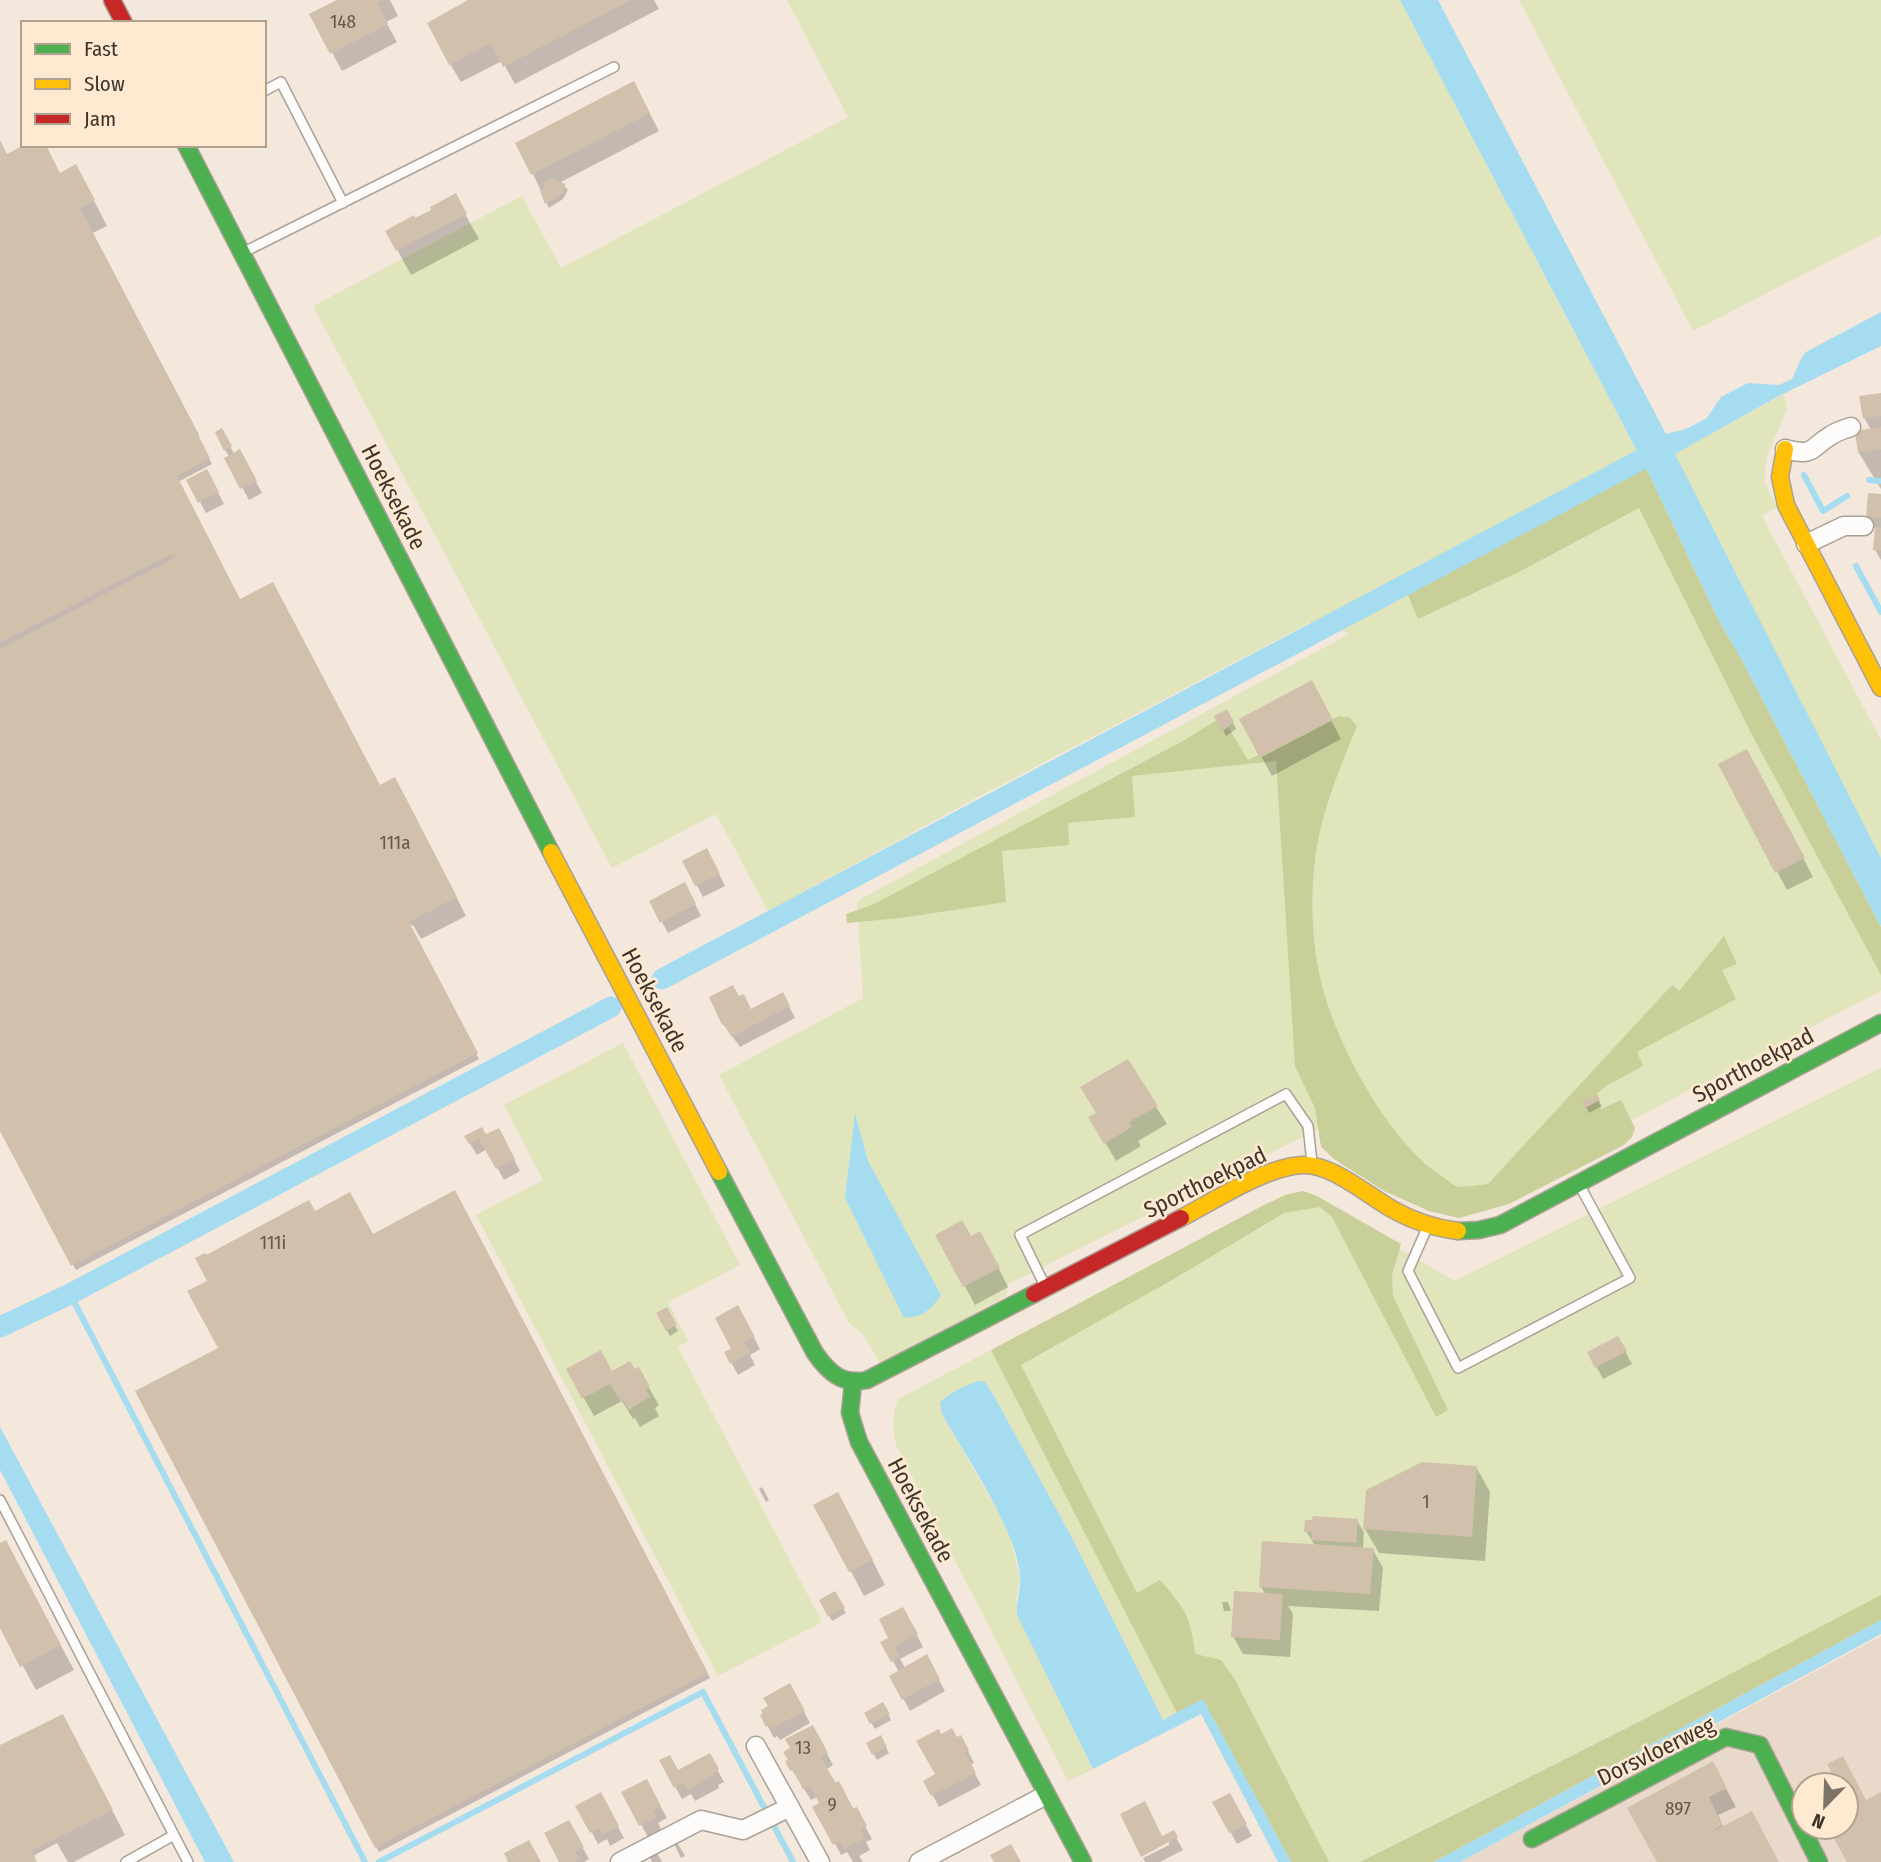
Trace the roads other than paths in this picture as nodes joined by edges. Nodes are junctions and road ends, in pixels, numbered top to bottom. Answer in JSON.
{"nodes":[{"id":1,"x":112,"y":0,"type":"edge"},
{"id":2,"x":123,"y":21,"type":"edge"},
{"id":3,"x":614,"y":67,"type":"dead end"},
{"id":4,"x":266,"y":90,"type":"edge"},
{"id":5,"x":187,"y":147,"type":"edge"},
{"id":6,"x":343,"y":203,"type":"junction"},
{"id":7,"x":242,"y":253,"type":"junction"},
{"id":8,"x":1851,"y":426,"type":"dead end"},
{"id":9,"x":1785,"y":449,"type":"joint"},
{"id":10,"x":1864,"y":526,"type":"dead end"},
{"id":11,"x":1806,"y":544,"type":"junction"},
{"id":12,"x":1881,"y":688,"type":"edge"},
{"id":13,"x":1881,"y":1023,"type":"edge"},
{"id":14,"x":1312,"y":1165,"type":"junction"},
{"id":15,"x":1579,"y":1183,"type":"junction"},
{"id":16,"x":1428,"y":1226,"type":"junction"},
{"id":17,"x":1045,"y":1288,"type":"junction"},
{"id":18,"x":853,"y":1383,"type":"junction"},
{"id":19,"x":0,"y":1500,"type":"edge"},
{"id":20,"x":756,"y":1746,"type":"dead end"},
{"id":21,"x":1046,"y":1795,"type":"junction"},
{"id":22,"x":776,"y":1814,"type":"junction"},
{"id":23,"x":174,"y":1835,"type":"junction"},
{"id":24,"x":1532,"y":1839,"type":"dead end"},
{"id":25,"x":126,"y":1862,"type":"edge"},
{"id":26,"x":188,"y":1862,"type":"edge"},
{"id":27,"x":620,"y":1862,"type":"edge"},
{"id":28,"x":820,"y":1862,"type":"edge"},
{"id":29,"x":919,"y":1862,"type":"edge"},
{"id":30,"x":1083,"y":1862,"type":"edge"},
{"id":31,"x":1819,"y":1862,"type":"edge"}],
"edges":[{"from":1,"to":2,"type":"street"},
{"from":3,"to":6,"type":"lane"},
{"from":4,"to":6,"type":"lane"},
{"from":5,"to":7,"type":"street","name":"Hoeksekade"},
{"from":6,"to":7,"type":"lane"},
{"from":7,"to":18,"type":"street","name":"Hoeksekade"},
{"from":8,"to":9,"type":"street"},
{"from":9,"to":11,"type":"street"},
{"from":10,"to":11,"type":"street"},
{"from":11,"to":12,"type":"street"},
{"from":13,"to":15,"type":"street","name":"Sporthoekpad"},
{"from":14,"to":16,"type":"street","name":"Sporthoekpad"},
{"from":14,"to":17,"type":"street","name":"Sporthoekpad"},
{"from":14,"to":17,"type":"lane"},
{"from":15,"to":16,"type":"street","name":"Sporthoekpad"},
{"from":15,"to":16,"type":"lane"},
{"from":17,"to":18,"type":"street","name":"Sporthoekpad"},
{"from":18,"to":21,"type":"street","name":"Hoeksekade"},
{"from":19,"to":23,"type":"lane"},
{"from":20,"to":22,"type":"street"},
{"from":21,"to":29,"type":"street"},
{"from":21,"to":30,"type":"street","name":"Hoeksekade"},
{"from":22,"to":27,"type":"street"},
{"from":22,"to":28,"type":"street"},
{"from":23,"to":25,"type":"lane"},
{"from":23,"to":26,"type":"lane"},
{"from":24,"to":31,"type":"street","name":"Dorsvloerweg"}]}
